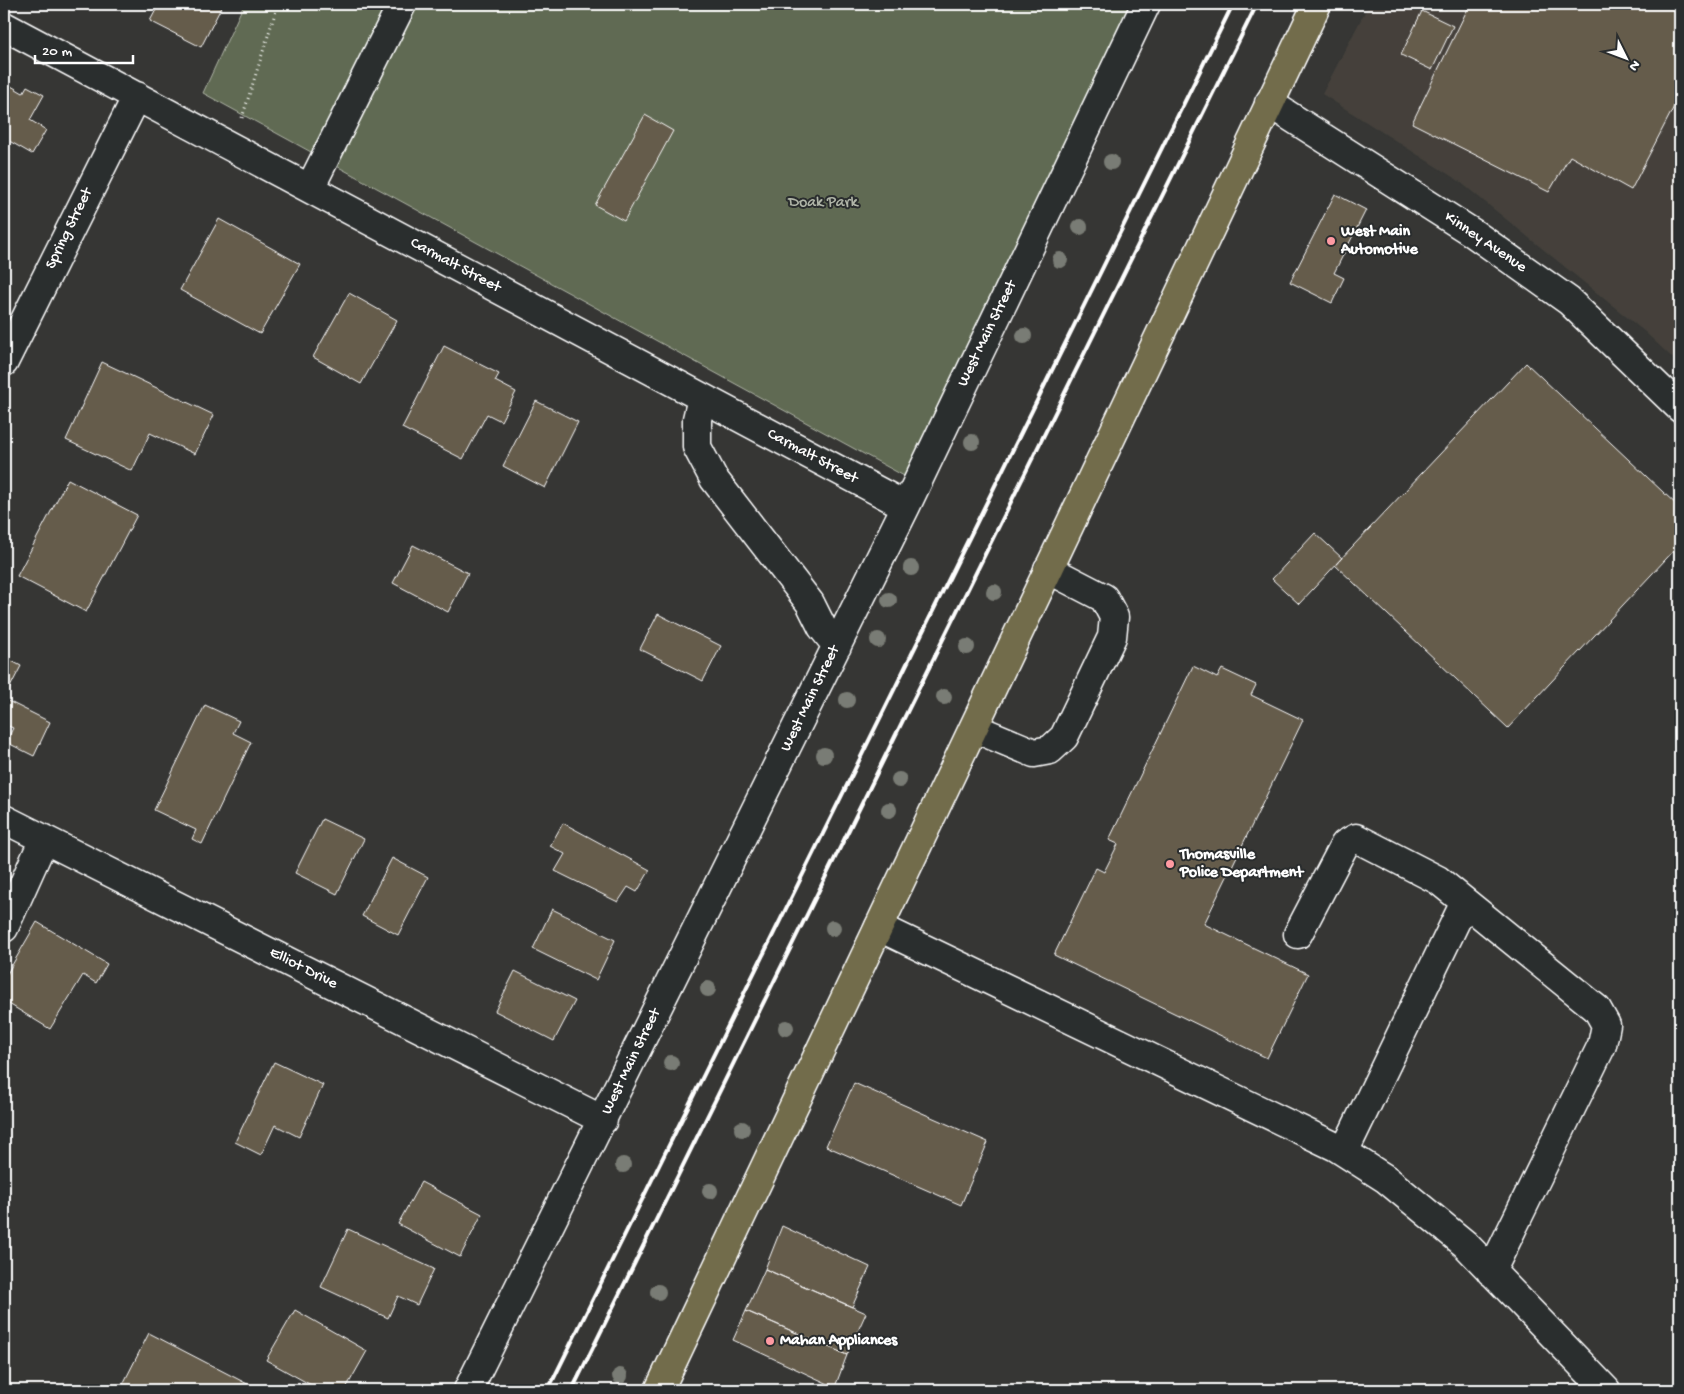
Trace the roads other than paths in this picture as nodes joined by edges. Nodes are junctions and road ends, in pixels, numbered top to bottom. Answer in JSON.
{"nodes":[{"id":1,"x":402,"y":4,"type":"edge"},
{"id":2,"x":1146,"y":4,"type":"edge"},
{"id":3,"x":1317,"y":4,"type":"edge"},
{"id":4,"x":4,"y":26,"type":"edge"},
{"id":5,"x":137,"y":96,"type":"junction"},
{"id":6,"x":1269,"y":103,"type":"junction"},
{"id":7,"x":310,"y":188,"type":"junction"},
{"id":8,"x":4,"y":362,"type":"edge"},
{"id":9,"x":702,"y":398,"type":"junction"},
{"id":10,"x":1680,"y":408,"type":"edge"},
{"id":11,"x":906,"y":506,"type":"junction"},
{"id":12,"x":1048,"y":569,"type":"junction"},
{"id":13,"x":837,"y":646,"type":"junction"},
{"id":14,"x":974,"y":728,"type":"junction"},
{"id":15,"x":4,"y":819,"type":"edge"},
{"id":16,"x":44,"y":839,"type":"junction"},
{"id":17,"x":1465,"y":902,"type":"junction"},
{"id":18,"x":879,"y":927,"type":"junction"},
{"id":19,"x":4,"y":928,"type":"edge"},
{"id":20,"x":1298,"y":934,"type":"dead end"},
{"id":21,"x":603,"y":1120,"type":"junction"},
{"id":22,"x":1344,"y":1152,"type":"junction"},
{"id":23,"x":1491,"y":1272,"type":"junction"},
{"id":24,"x":468,"y":1390,"type":"edge"},
{"id":25,"x":659,"y":1390,"type":"edge"},
{"id":26,"x":1606,"y":1390,"type":"edge"}],
"edges":[{"from":1,"to":7,"type":"street"},
{"from":2,"to":11,"type":"street","name":"West Main Street"},
{"from":3,"to":6,"type":"main road"},
{"from":4,"to":5,"type":"street","name":"Carmalt Street"},
{"from":5,"to":7,"type":"street","name":"Carmalt Street"},
{"from":5,"to":8,"type":"street","name":"Spring Street"},
{"from":6,"to":10,"type":"street","name":"Kinney Avenue"},
{"from":6,"to":12,"type":"main road"},
{"from":7,"to":9,"type":"street","name":"Carmalt Street"},
{"from":9,"to":11,"type":"street","name":"Carmalt Street"},
{"from":9,"to":13,"type":"street"},
{"from":11,"to":13,"type":"street","name":"West Main Street"},
{"from":12,"to":14,"type":"main road"},
{"from":12,"to":14,"type":"street"},
{"from":13,"to":21,"type":"street","name":"West Main Street"},
{"from":14,"to":18,"type":"main road"},
{"from":15,"to":16,"type":"street","name":"Elliot Drive"},
{"from":16,"to":19,"type":"street"},
{"from":16,"to":21,"type":"street","name":"Elliot Drive"},
{"from":17,"to":20,"type":"street"},
{"from":17,"to":22,"type":"street"},
{"from":17,"to":23,"type":"street"},
{"from":18,"to":22,"type":"street"},
{"from":18,"to":25,"type":"main road"},
{"from":21,"to":24,"type":"street","name":"West Main Street"},
{"from":22,"to":23,"type":"street"},
{"from":23,"to":26,"type":"street"}]}
